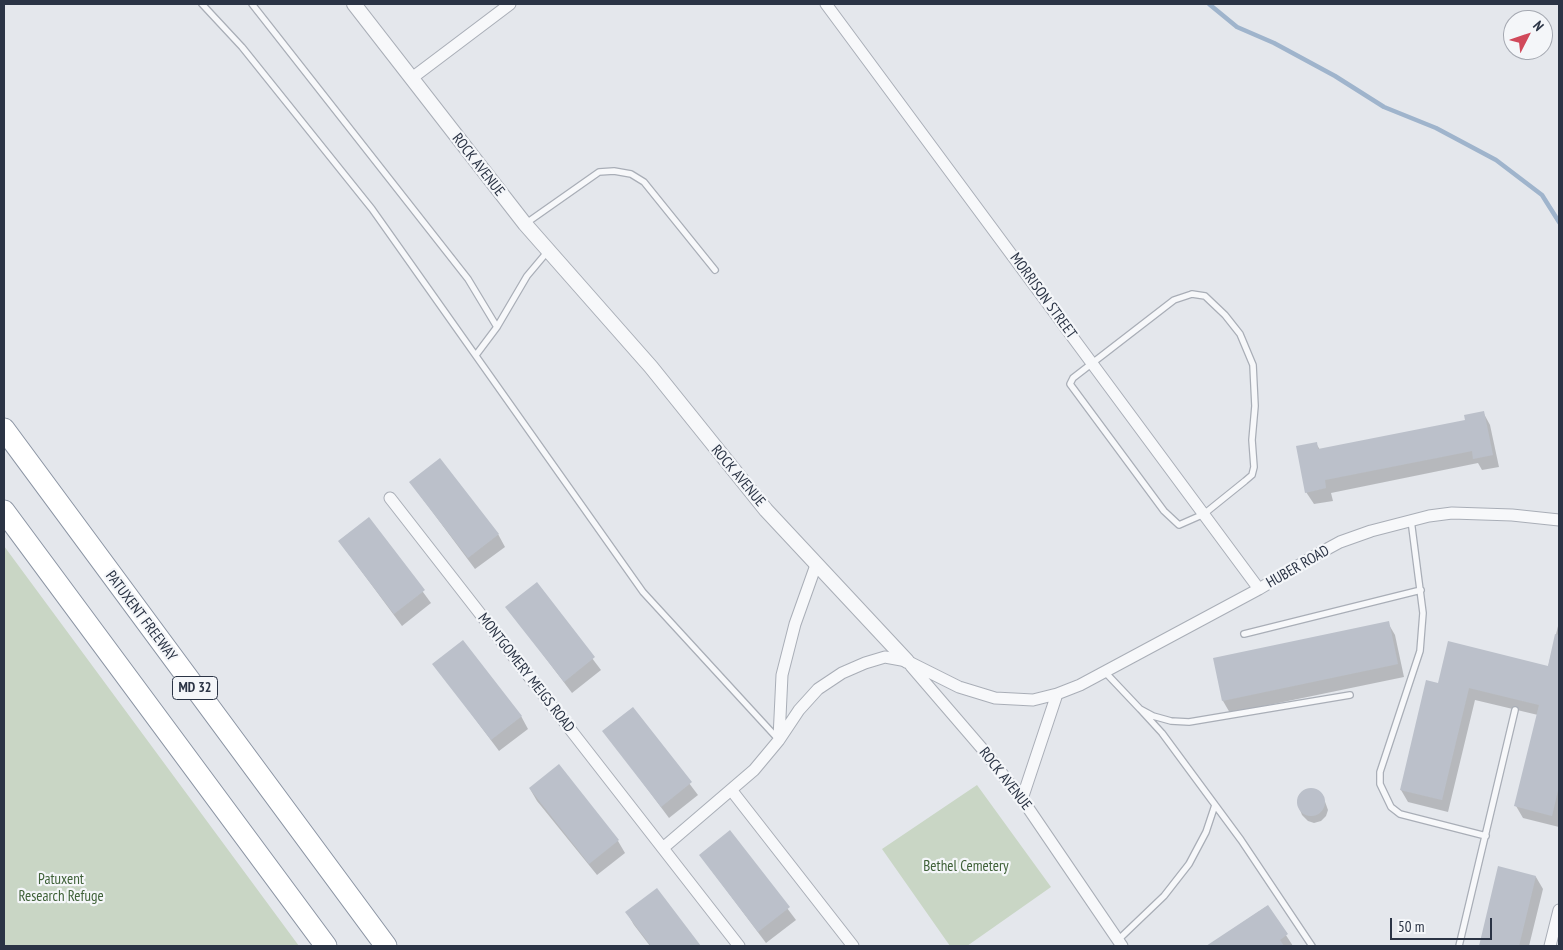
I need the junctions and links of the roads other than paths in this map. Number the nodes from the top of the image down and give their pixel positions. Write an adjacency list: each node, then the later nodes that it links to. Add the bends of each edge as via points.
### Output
1 (202, 4): 11 (lane, via 242,47 372,209)
2 (252, 4): 10 (lane, via 468,279)
3 (354, 4): 6 (street, ROCK AVENUE)
4 (510, 4): 6 (street)
5 (826, 4): 12 (street, MORRISON STREET)
6 (412, 78): 7 (street, ROCK AVENUE)
7 (525, 224): 8 (street, ROCK AVENUE); 9 (lane, via 598,172 631,174 644,182)
8 (548, 251): 10 (lane, via 527,276); 19 (street, ROCK AVENUE, via 652,367 731,468)
9 (715, 270)
10 (497, 327): 11 (lane)
11 (476, 355): 29 (lane, via 644,592)
12 (1092, 363): 16 (street, MORRISON STREET); 16 (lane, via 1070,384 1112,442 1175,524 1185,524); 16 (lane, via 1174,300 1192,294 1205,296 1240,334 1253,365 1254,467 1252,475)
13 (4, 429): 38 (highway, PATUXENT FREEWAY / MD 32)
14 (390, 498): 34 (street, MONTGOMERY MEIGS ROAD)
15 (4, 511): 37 (highway)
16 (1204, 514): 20 (street, MORRISON STREET)
17 (1411, 520): 18 (street, HUBER ROAD, via 1452,513); 20 (street, HUBER ROAD, via 1340,542); 21 (lane)
18 (1559, 520)
19 (816, 565): 23 (street, ROCK AVENUE); 29 (street, via 795,624 782,675)
20 (1259, 589): 24 (street, HUBER ROAD)
21 (1421, 590): 22 (lane); 33 (lane, via 1420,651 1380,772 1380,784 1391,807 1400,814)
22 (1244, 634)
23 (907, 660): 25 (street, HUBER ROAD, via 959,687 995,698 1033,700); 29 (street, via 885,657 842,673 818,689); 31 (street, ROCK AVENUE)
24 (1105, 672): 25 (street, HUBER ROAD); 27 (lane)
25 (1057, 694): 31 (street)
26 (1350, 695): 27 (lane, via 1189,722 1171,722)
27 (1140, 709): 32 (lane, via 1162,733)
28 (1515, 710): 33 (lane)
29 (779, 740): 30 (street)
30 (732, 791): 34 (street); 40 (street)
31 (1022, 799): 36 (street, ROCK AVENUE)
32 (1215, 805): 36 (lane, via 1190,864); 41 (lane)
33 (1486, 836): 42 (lane)
34 (663, 848): 39 (street, MONTGOMERY MEIGS ROAD)
35 (1559, 910): 43 (street)
36 (1120, 943)
37 (326, 946)
38 (386, 946)
39 (739, 946)
40 (853, 946)
41 (1312, 946)
42 (1460, 946)
43 (1550, 946)

